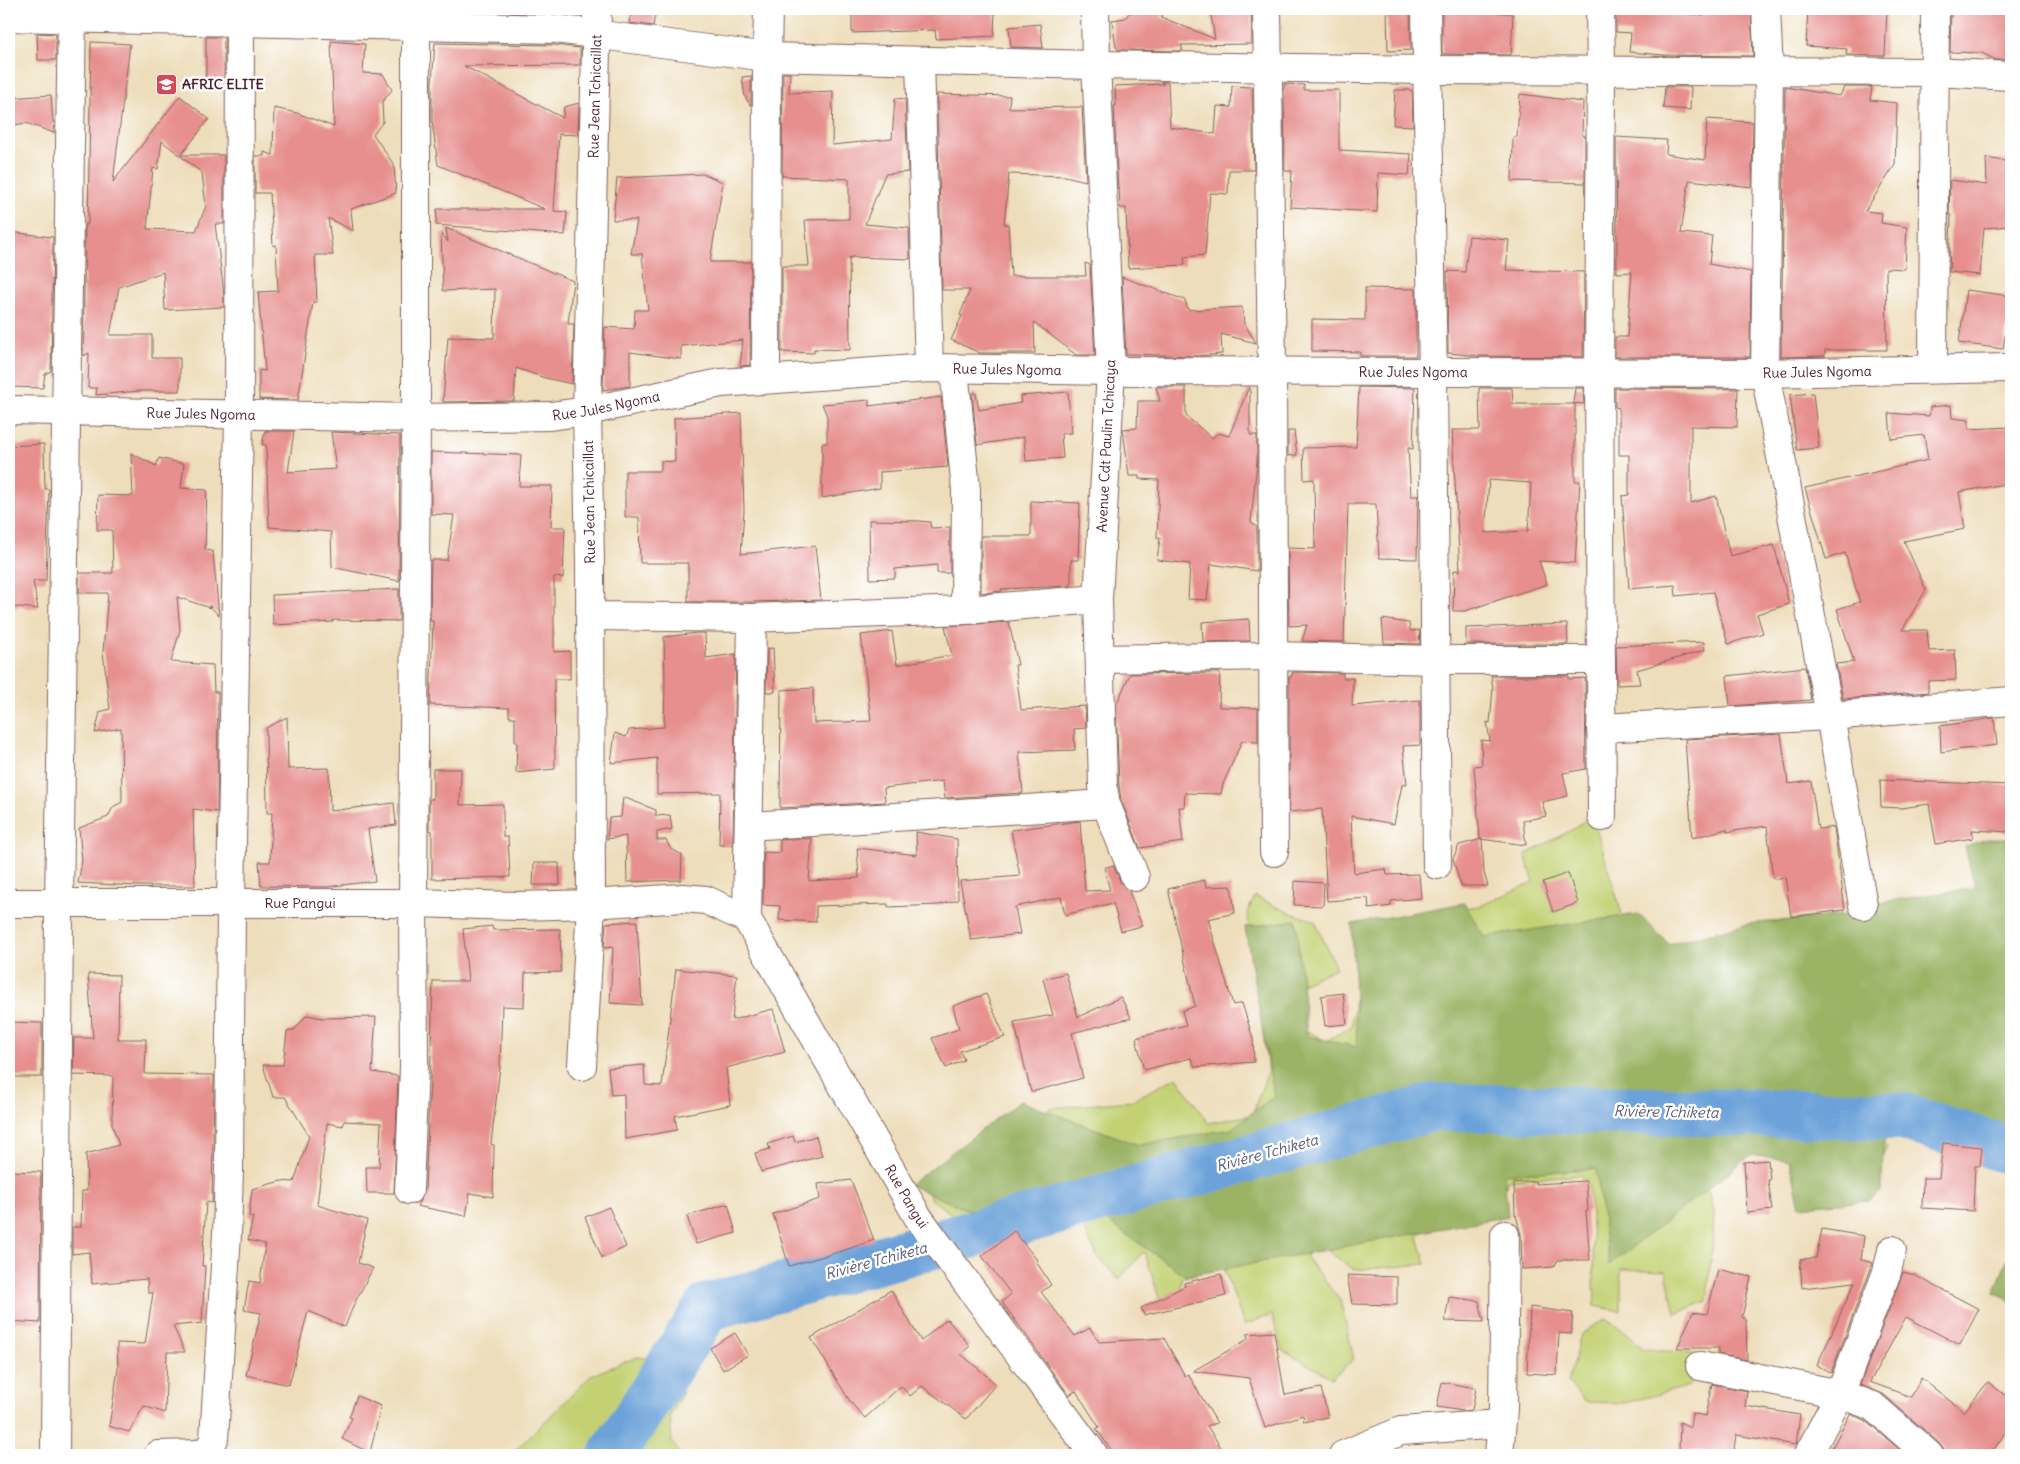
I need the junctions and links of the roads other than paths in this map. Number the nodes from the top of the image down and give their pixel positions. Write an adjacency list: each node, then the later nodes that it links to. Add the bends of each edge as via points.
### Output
1 (768, 9): 13 (street)
2 (1095, 9): 15 (street, Avenue Cdt Paulin Tchicaya)
3 (1267, 9): 16 (street)
4 (1426, 9): 17 (street)
5 (1600, 9): 18 (street)
6 (1766, 9): 19 (street)
7 (1934, 9): 20 (street)
8 (72, 14): 9 (street); 10 (street); 32 (street)
9 (240, 16): 11 (street); 34 (street)
10 (9, 18)
11 (416, 18): 12 (street, via 556,30); 35 (street)
12 (597, 22): 13 (street); 33 (street, Rue Jean Tchicaillat)
13 (767, 57): 14 (street); 30 (street)
14 (920, 61): 15 (street); 23 (street)
15 (1096, 65): 16 (street); 26 (street, Avenue Cdt Paulin Tchicaya)
16 (1266, 67): 17 (street); 25 (street)
17 (1426, 70): 18 (street); 27 (street)
18 (1601, 70): 19 (street); 28 (street)
19 (1769, 72): 20 (street); 29 (street)
20 (1934, 72): 21 (street); 24 (street)
21 (2011, 76)
22 (2011, 368): 24 (street, Rue Jules Ngoma)
23 (941, 369): 26 (street, Rue Jules Ngoma); 30 (street, Rue Jules Ngoma); 37 (street, via 966,490)
24 (1933, 369): 29 (street, Rue Jules Ngoma)
25 (1272, 370): 26 (street, Rue Jules Ngoma); 27 (street, Rue Jules Ngoma); 40 (street)
26 (1111, 371): 36 (street, Avenue Cdt Paulin Tchicaya)
27 (1433, 373): 28 (street, Rue Jules Ngoma); 42 (street)
28 (1599, 373): 29 (street, Rue Jules Ngoma); 43 (street)
29 (1765, 374): 45 (street)
30 (766, 379): 33 (street, Rue Jules Ngoma, via 721,383)
31 (9, 410): 32 (street, Rue Jules Ngoma)
32 (65, 411): 34 (street, Rue Jules Ngoma); 55 (street)
33 (587, 411): 35 (street, Rue Jules Ngoma, via 550,416); 38 (street, Rue Jean Tchicaillat)
34 (239, 413): 35 (street, Rue Jules Ngoma); 56 (street)
35 (416, 418): 53 (street)
36 (1098, 599): 37 (street); 41 (street, Avenue Cdt Paulin Tchicaya)
37 (965, 610): 39 (street)
38 (591, 616): 39 (street); 57 (street, Rue Jean Tchicaillat)
39 (752, 618): 49 (street)
40 (1273, 656): 41 (street); 42 (street); 50 (street)
41 (1100, 659): 47 (street, Avenue Cdt Paulin Tchicaya)
42 (1436, 660): 43 (street); 51 (street)
43 (1601, 660): 46 (street)
44 (2011, 701): 45 (street)
45 (1830, 716): 46 (street); 58 (street)
46 (1601, 728): 48 (street)
47 (1106, 804): 49 (street); 52 (street, Avenue Cdt Paulin Tchicaya)
48 (1602, 818)
49 (749, 826): 59 (street)
50 (1274, 852)
51 (1437, 865)
52 (1135, 877)
53 (413, 902): 56 (street, Rue Pangui); 57 (street, Rue Pangui, via 517,906); 61 (street, via 414,1067)
54 (9, 903): 55 (street, Rue Pangui)
55 (59, 904): 56 (street, Rue Pangui); 67 (street)
56 (231, 904): 68 (street, via 227,1234 214,1439 209,1449 198,1454)
57 (591, 904): 59 (street, Rue Pangui, via 683,898 706,900); 60 (street, Rue Jean Tchicaillat)
58 (1863, 905)
59 (747, 919): 69 (street, Rue Pangui, via 918,1217)
60 (582, 1066)
61 (408, 1190)
62 (1506, 1235): 66 (street)
63 (1892, 1250): 65 (street, via 1887,1272)
64 (1700, 1366): 65 (street)
65 (1840, 1394): 71 (street); 72 (street, via 1873,1406)
66 (1503, 1446): 70 (street, via 1401,1431)
67 (55, 1455)
68 (158, 1455)
69 (1094, 1455)
70 (1344, 1455)
71 (1808, 1455)
72 (1929, 1455)

